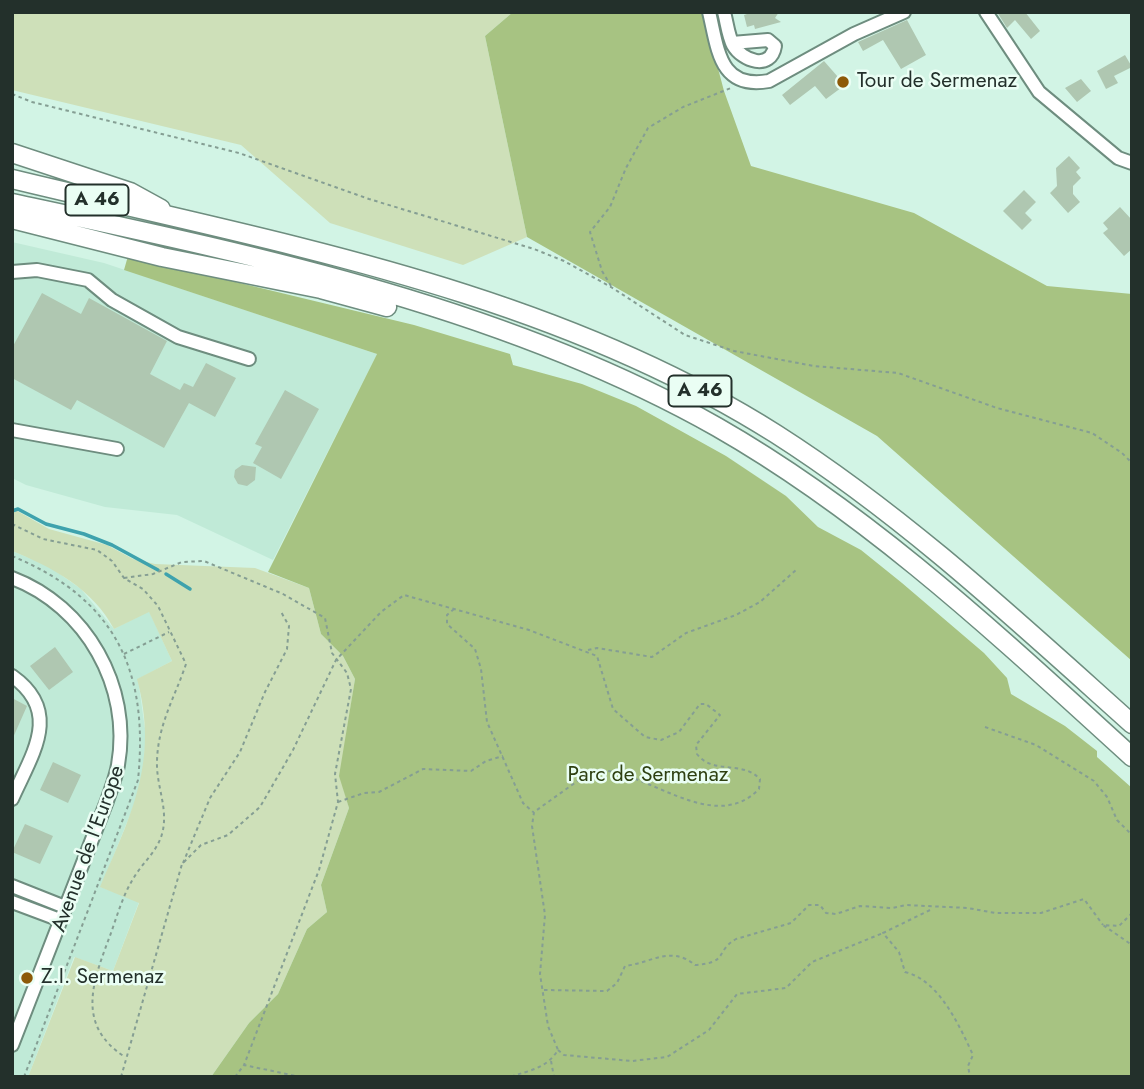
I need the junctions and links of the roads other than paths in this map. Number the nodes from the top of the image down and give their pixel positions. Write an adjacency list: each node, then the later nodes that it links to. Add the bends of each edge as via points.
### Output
1 (709, 12): 3 (street, via 724,66 741,80 769,80)
2 (724, 12): 5 (street)
3 (904, 12)
4 (985, 12): 7 (street, via 1039,92 1118,158)
5 (732, 43)
6 (12, 153): 11 (highway, via 130,192)
7 (1131, 161)
8 (12, 179): 11 (highway, A 46)
9 (12, 203): 13 (highway, A 46, via 263,261 422,304)
10 (12, 219): 13 (highway, via 162,257 321,289)
11 (182, 220): 19 (highway, A 46, via 509,307 689,385 776,434 880,506 1025,626)
12 (12, 272): 14 (street, via 37,270 88,280 112,300 178,337)
13 (565, 356): 20 (highway, A 46, via 717,428 831,501 928,576)
14 (249, 359)
15 (12, 430): 16 (street)
16 (117, 449)
17 (12, 578): 24 (street, Avenue de l'Europe, via 42,593 77,622 104,663 115,691 121,736 118,765)
18 (12, 676): 21 (street, via 32,693 41,721 39,740)
19 (1132, 724)
20 (1132, 757)
21 (12, 799)
22 (12, 886): 24 (street)
23 (12, 902): 25 (street)
24 (65, 907): 25 (street, Avenue de l'Europe)
25 (60, 920): 26 (street, Avenue de l'Europe)
26 (13, 1039)

